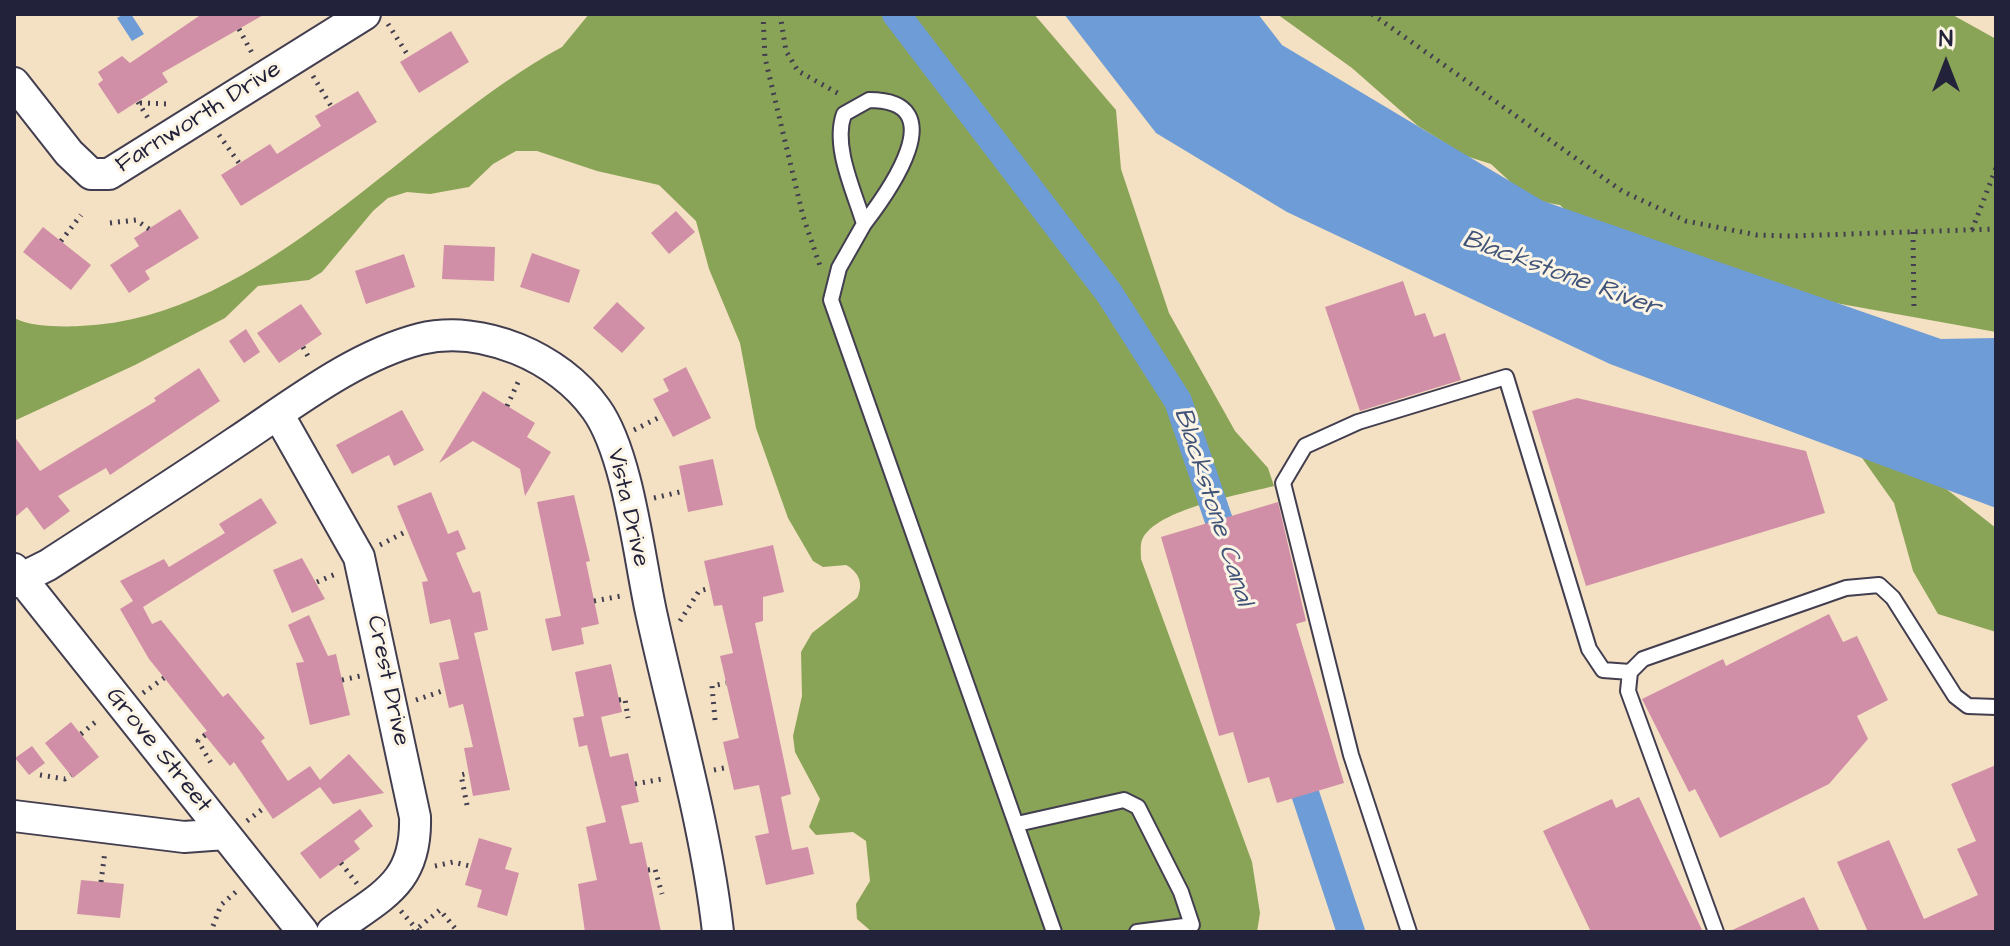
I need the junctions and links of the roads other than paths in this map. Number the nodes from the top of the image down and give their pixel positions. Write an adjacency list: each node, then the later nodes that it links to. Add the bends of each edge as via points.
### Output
1 (365, 14): 2 (street, Farnworth Drive, via 109,174 91,174 69,153)
2 (14, 83)
3 (864, 224): 3 (lane, via 842,142 842,121 848,110 869,100 888,102 904,113 913,135 901,172); 9 (lane, via 839,268 831,300)
4 (278, 414): 5 (street, Vista Drive, via 48,565); 12 (street, Crest Drive, via 359,557 415,817 416,841 404,875); 13 (street, Vista Drive, via 393,347 455,335 509,345 558,373 588,400 618,458)
5 (16, 577): 10 (street, Grove Street)
6 (1630, 672): 7 (lane, via 1643,659 1817,598 1879,585 1893,598 1955,696 1968,706); 16 (lane, via 1603,670 1589,649 1506,377 1358,422 1305,446 1283,483 1351,755); 17 (lane, via 1628,691)
7 (1996, 707)
8 (14, 816): 10 (street, via 184,837)
9 (1017, 824): 14 (lane); 15 (lane, via 1124,800 1138,807 1192,925)
10 (225, 834): 11 (street, Grove Street)
11 (303, 932)
12 (332, 932)
13 (718, 932)
14 (1054, 932)
15 (1137, 932)
16 (1409, 932)
17 (1716, 932)

